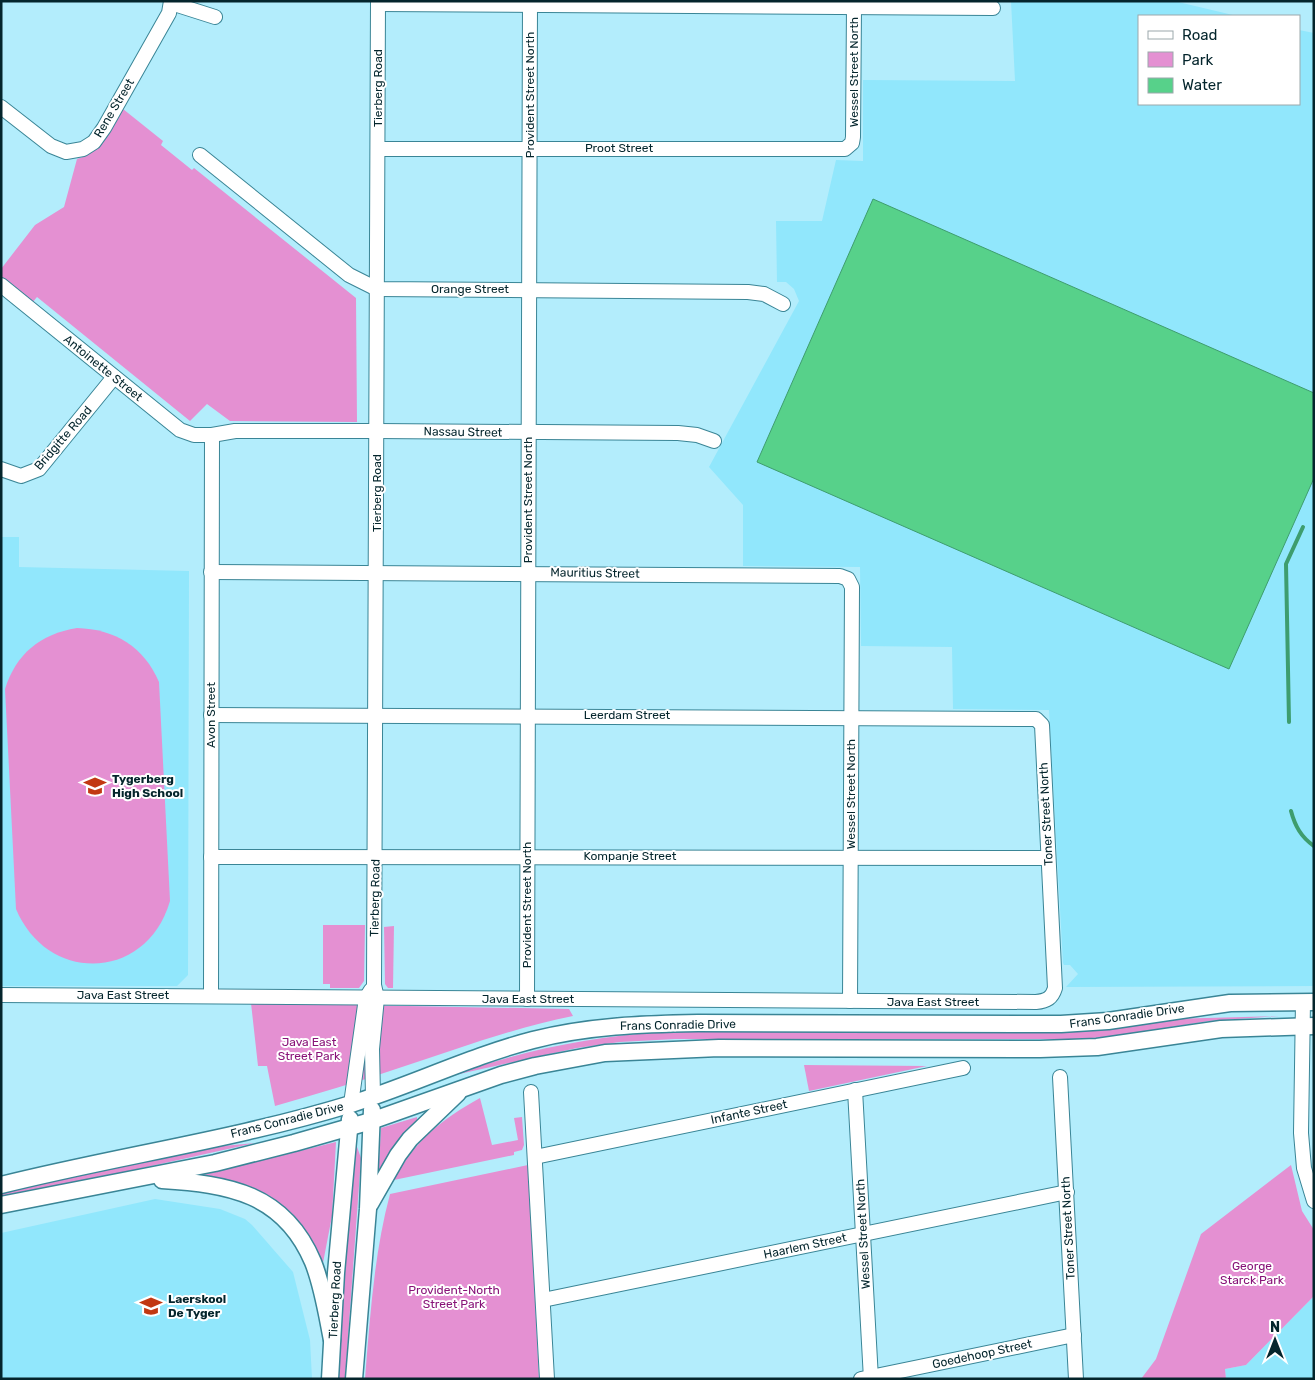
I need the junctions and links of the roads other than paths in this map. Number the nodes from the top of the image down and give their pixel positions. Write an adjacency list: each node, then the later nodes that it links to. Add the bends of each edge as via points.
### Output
1 (171, 2): 7 (street, Rene Street); 8 (street, Rene Street, via 170,12 104,128 88,146 72,151 56,149)
2 (378, 2): 3 (street); 11 (street, Tierberg Road)
3 (530, 3): 4 (street); 10 (street, Provident Street North)
4 (762, 4): 5 (street)
5 (854, 7): 6 (street); 9 (street, Wessel Street North)
6 (993, 8)
7 (215, 18)
8 (1, 107)
9 (853, 138): 10 (street, Proot Street, via 849,147 841,150)
10 (530, 148): 11 (street, Proot Street); 15 (street, Provident Street North)
11 (378, 149): 14 (street, Tierberg Road)
12 (200, 155): 14 (street, Orange Street, via 350,275)
13 (1, 285): 17 (street, Antoinette Street)
14 (377, 289): 15 (street, Orange Street); 18 (street, Tierberg Road)
15 (530, 290): 16 (street, Orange Street, via 756,293); 19 (street, Provident Street North)
16 (783, 304)
17 (114, 377): 20 (street, Antoinette Street, via 180,430 194,435); 22 (street, Bridgitte Road, via 39,469 21,476)
18 (377, 430): 19 (street, Nassau Street); 20 (street, Nassau Street, via 235,431); 24 (street, Tierberg Road)
19 (528, 432): 21 (street, Nassau Street, via 678,433); 25 (street, Provident Street North)
20 (212, 435): 23 (street, Avon Street)
21 (714, 441)
22 (1, 469)
23 (212, 572): 24 (street, Mauritius Street); 28 (street, Avon Street)
24 (376, 572): 25 (street, Mauritius Street); 27 (street, Tierberg Road)
25 (528, 573): 26 (street, Mauritius Street, via 840,576 848,579); 29 (street, Provident Street North)
26 (852, 587): 30 (street, Wessel Street North)
27 (376, 714): 28 (street, Leerdam Street); 29 (street, Leerdam Street); 33 (street, Tierberg Road)
28 (211, 715): 32 (street, Avon Street)
29 (528, 715): 30 (street, Leerdam Street); 34 (street, Provident Street North)
30 (852, 717): 31 (street, Leerdam Street, via 1034,718); 35 (street, Wessel Street North)
31 (1041, 723): 36 (street, Toner Street North)
32 (211, 856): 33 (street, Kompanje Street); 40 (street, Avon Street)
33 (375, 856): 34 (street, Kompanje Street); 37 (street, Tierberg Road)
34 (527, 856): 35 (street, Kompanje Street); 41 (street, Provident Street North)
35 (851, 858): 36 (street, Kompanje Street); 42 (street, Wessel Street North)
36 (1048, 858): 38 (street, Toner Street North)
37 (372, 993): 40 (street, Java East Street); 41 (street, Java East Street); 50 (street, Tierberg Road); 51 (street, Tierberg Road)
38 (1053, 994): 42 (street, Java East Street, via 1036,1002)
39 (1, 995): 40 (street, Java East Street)
40 (211, 995)
41 (527, 999): 42 (street, Java East Street)
42 (850, 1001)
43 (1308, 1002): 44 (street); 50 (main road, Frans Conradie Drive, via 1230,1003 1108,1021 1061,1024 698,1023 620,1026 534,1039)
44 (1308, 1026): 47 (main road, Frans Conradie Drive, via 1221,1028 1079,1048 630,1051 535,1066); 58 (street, via 1301,1133 1304,1168)
45 (963, 1068): 48 (street, Infante Street)
46 (1060, 1077): 57 (street, Toner Street North)
47 (463, 1088): 52 (main road, Frans Conradie Drive); 60 (main road, via 410,1139)
48 (855, 1090): 54 (street, Infante Street); 61 (street, Wessel Street North)
49 (531, 1092): 54 (street)
50 (373, 1096): 51 (main road, Frans Conradie Drive); 52 (main road, Tierberg Road)
51 (351, 1104): 53 (main road, Tierberg Road); 56 (main road, Frans Conradie Drive)
52 (371, 1121): 53 (main road, Frans Conradie Drive); 60 (main road, Tierberg Road)
53 (349, 1127): 55 (main road, Frans Conradie Drive, via 224,1161); 64 (main road, Tierberg Road)
54 (535, 1157): 62 (street)
55 (142, 1178): 59 (main road, Frans Conradie Drive); 64 (main road, via 228,1187 252,1196 278,1212 304,1242 313,1262)
56 (1, 1185)
57 (1066, 1192): 61 (street, Haarlem Street); 63 (street, Toner Street North)
58 (1314, 1201)
59 (1, 1205)
60 (368, 1209): 67 (main road, Tierberg Road)
61 (863, 1233): 62 (street, Haarlem Street); 65 (street, Wessel Street North)
62 (543, 1300): 68 (street)
63 (1074, 1335): 65 (street, Goedehoop Street); 69 (street, Toner Street North)
64 (332, 1340): 66 (main road, Tierberg Road)
65 (868, 1378)
66 (330, 1379)
67 (354, 1379)
68 (547, 1379)
69 (1076, 1379)

